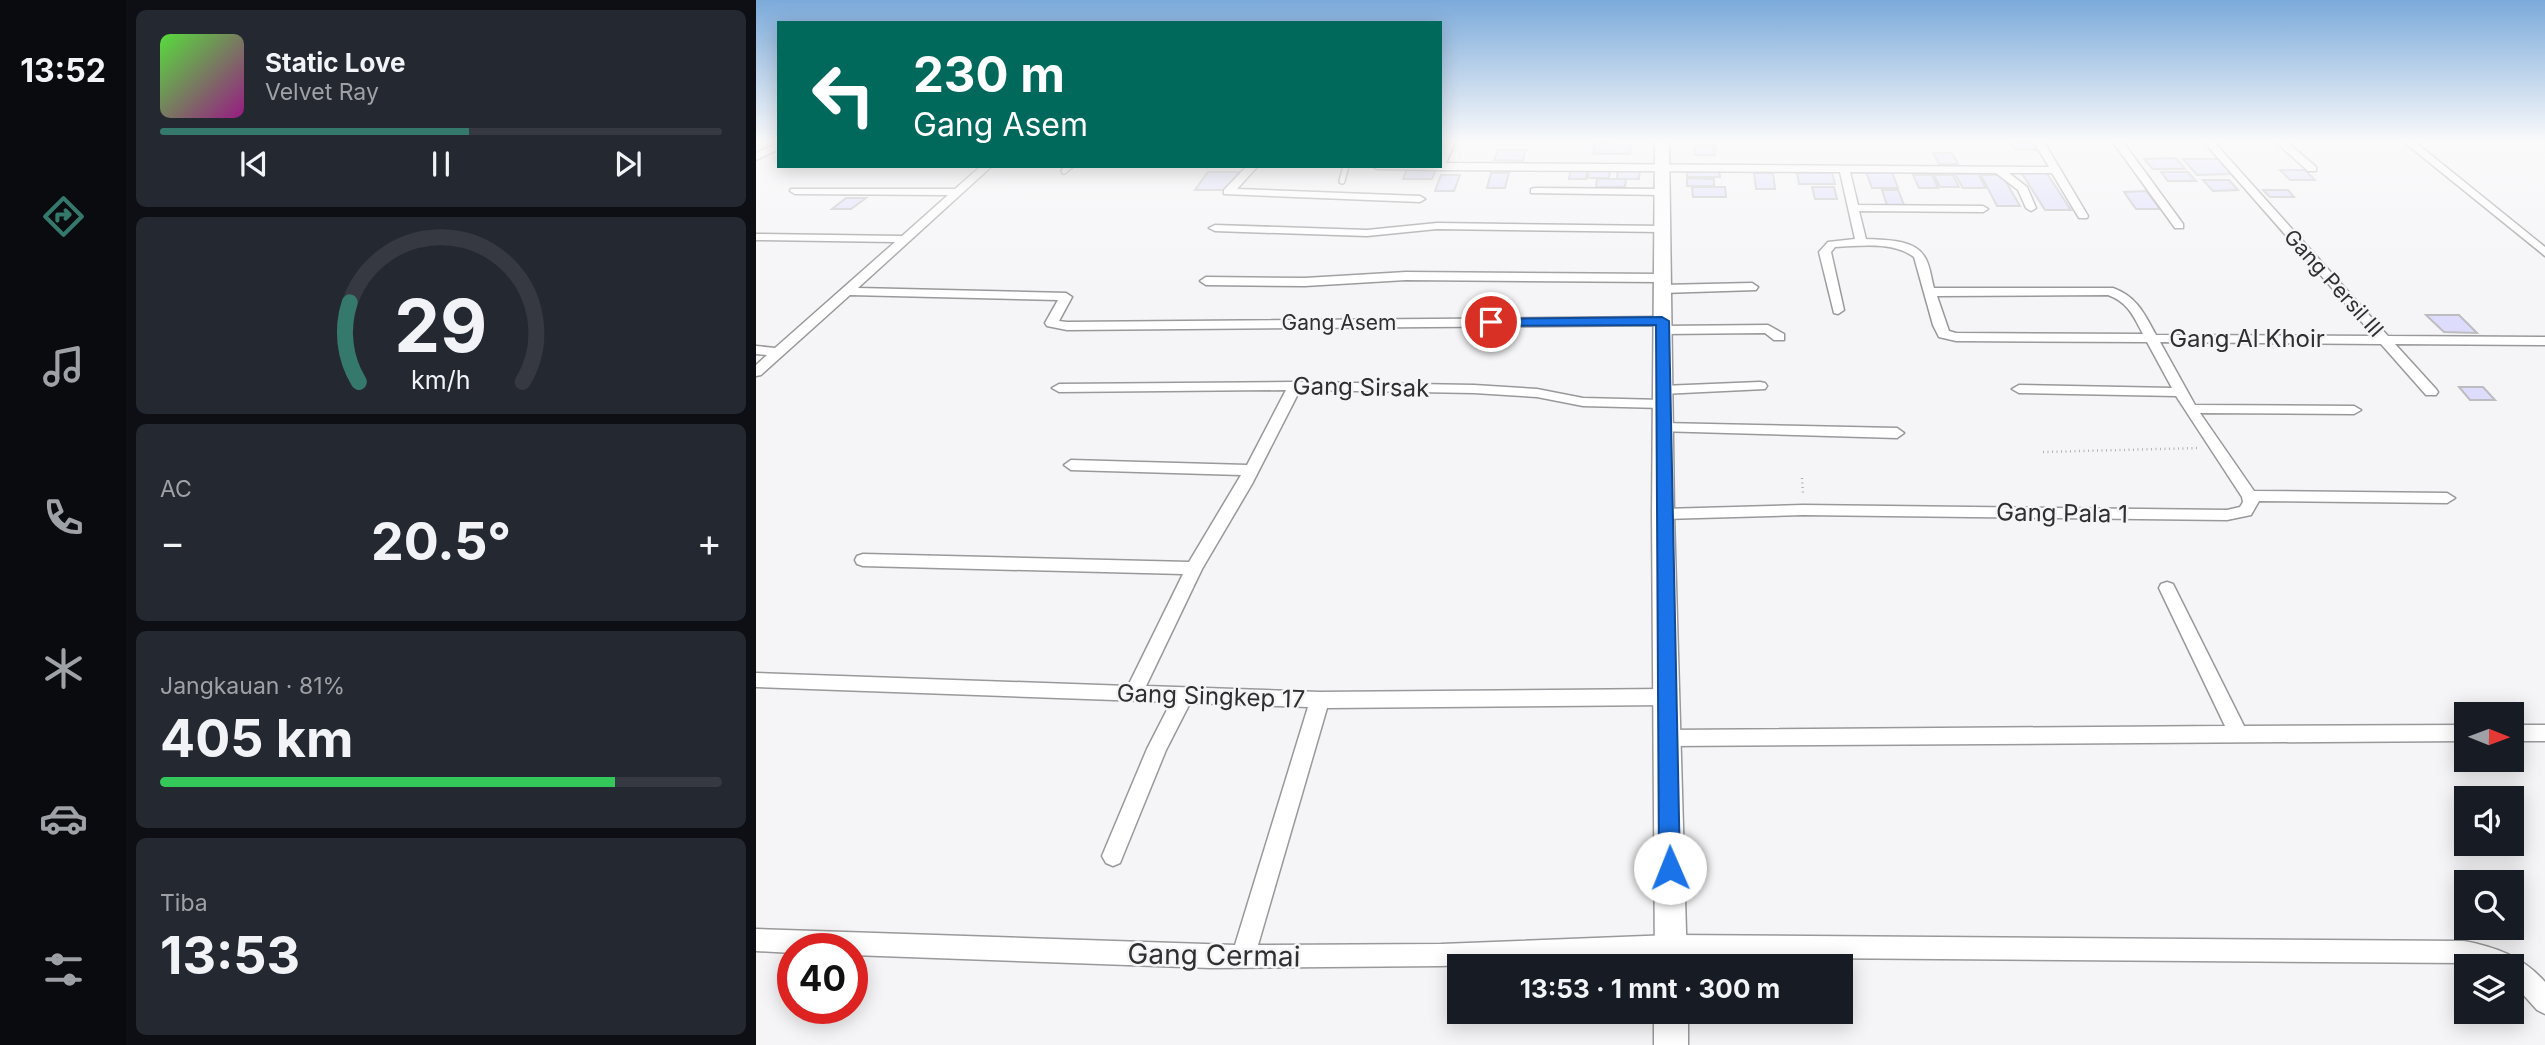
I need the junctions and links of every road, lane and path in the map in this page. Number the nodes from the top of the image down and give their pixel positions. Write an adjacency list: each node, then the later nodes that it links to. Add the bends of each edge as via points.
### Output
1 (795, 191): 10 (street)
2 (1229, 191): 12 (street)
3 (1535, 191): 11 (street)
4 (1848, 191): 13 (street)
5 (2024, 191): 14 (street)
6 (2068, 191): 16 (street)
7 (2153, 191): 17 (street)
8 (2252, 191): 33 (street, Gang Persil III)
9 (2469, 191): 23 (street)
10 (956, 192): 21 (street)
11 (1662, 192): 19 (street)
12 (1420, 199)
13 (1851, 208): 15 (street); 22 (street)
14 (2031, 208)
15 (1983, 209)
16 (2083, 216)
17 (2179, 226)
18 (1215, 228): 19 (street, via 1367,233 1437,226)
19 (1662, 229): 25 (street)
20 (756, 237): 21 (street)
21 (905, 239): 27 (street)
22 (1861, 243): 28 (street, via 1912,248); 29 (street, via 1832,244 1825,252)
23 (2545, 253)
24 (1206, 281): 25 (street, Gang Asem, via 1406,276)
25 (1662, 284): 26 (street, Gang Asem); 30 (street)
26 (1752, 287)
27 (849, 291): 30 (street, Gang Asem, via 1066,297 1051,320 1053,324); 36 (street)
28 (1930, 292): 32 (street, via 2109,291 2134,306); 32 (street, Gang Al Khoir, via 1939,325 1950,336)
29 (1838, 310)
30 (1662, 326): 31 (street, via 1768,329); 44 (street)
31 (1779, 337)
32 (2152, 337): 33 (street, Gang Al Khoir); 42 (street)
33 (2384, 339): 34 (street, Gang Al Khoir); 43 (street, Gang Persil III)
34 (2545, 341)
35 (756, 350): 36 (street)
36 (779, 352): 37 (street)
37 (756, 372)
38 (1295, 386): 40 (street, Gang Sirsak); 44 (street, Gang Sirsak, via 1474,389 1583,402); 52 (street)
39 (1760, 386): 44 (street, Gang Sirsak)
40 (1059, 388)
41 (2020, 389): 42 (street)
42 (2180, 391): 45 (street)
43 (2431, 392)
44 (1662, 397): 47 (street)
45 (2190, 409): 46 (street); 49 (street)
46 (2354, 410)
47 (1662, 428): 48 (street); 55 (street)
48 (1897, 433)
49 (2216, 448): 50 (path); 53 (street)
50 (2043, 452)
51 (1071, 465): 52 (street)
52 (1251, 470): 57 (street)
53 (2250, 496): 54 (street); 55 (street, Gang Pala 1, via 2245,511 2227,515 1803,510)
54 (2447, 498)
55 (1663, 514): 62 (street)
56 (863, 560): 57 (street)
57 (1194, 568): 60 (street)
58 (2167, 588): 64 (street)
59 (756, 680): 60 (street, Gang Singkep 17)
60 (1134, 693): 61 (street, Gang Singkep 17)
61 (1184, 696): 63 (street, Gang Singkep 17); 69 (street)
62 (1666, 697): 63 (street, Gang Singkep 17); 68 (street)
63 (1321, 700): 74 (street)
64 (2238, 733): 65 (street); 68 (street)
65 (2454, 733)
66 (2524, 733): 67 (street)
67 (2545, 733)
68 (1667, 738): 71 (street)
69 (1113, 856)
70 (756, 940): 74 (street, Gang Cermai)
71 (1671, 954)
72 (1447, 955): 74 (street, Gang Cermai)
73 (1853, 955): 75 (street, Gang Cermai, via 2464,952 2513,967 2526,976)
74 (1243, 957)
75 (2545, 1002)
76 (1671, 1024): 77 (street)
77 (1671, 1045)

